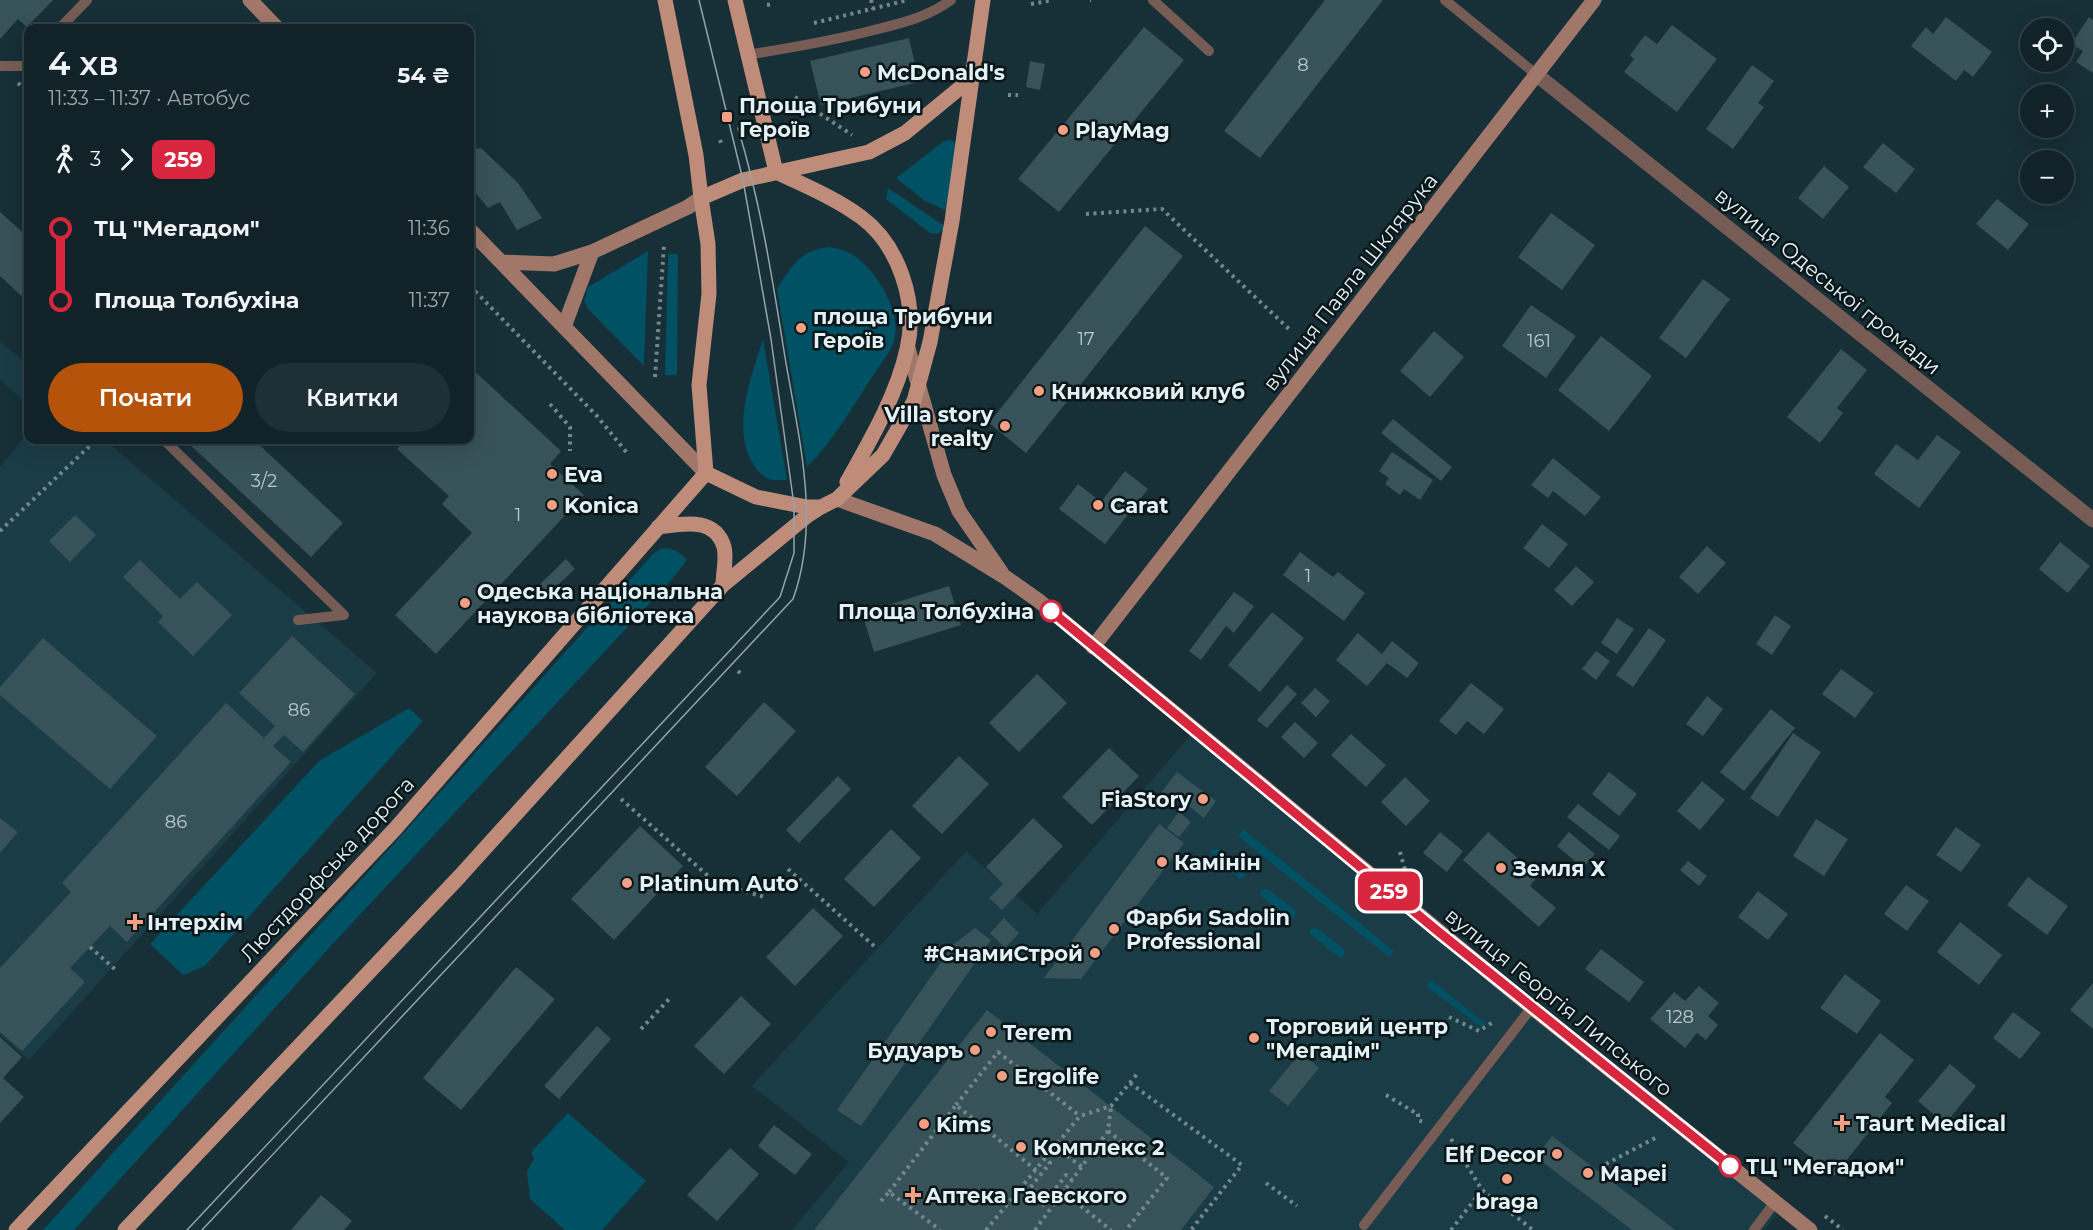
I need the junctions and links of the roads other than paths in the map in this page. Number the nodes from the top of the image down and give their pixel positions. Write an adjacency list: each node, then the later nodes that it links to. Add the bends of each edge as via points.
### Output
1 (87, 0): 10 (lane)
2 (250, 0): 11 (street)
3 (665, 0): 19 (main road)
4 (735, 0): 13 (main road)
5 (951, 0): 13 (lane, via 908,22)
6 (983, 0): 17 (main road)
7 (1153, 0): 12 (lane)
8 (1445, 0): 16 (lane)
9 (1594, 0): 16 (street, вулиця Павла Шклярука)
10 (64, 24)
11 (273, 24)
12 (1209, 51)
13 (747, 55): 18 (main road)
14 (0, 66): 15 (lane)
15 (24, 66)
16 (1537, 75): 30 (street, вулиця Одеської громади); 35 (street, вулиця Павла Шклярука)
17 (972, 78): 18 (main road, via 905,133 869,152); 25 (main road, via 952,221)
18 (776, 172): 19 (main road); 24 (main road, via 836,201 863,219 890,247 903,277 910,314)
19 (701, 198): 21 (street); 27 (main road, via 710,294 699,385)
20 (474, 234): 22 (street)
21 (592, 252): 22 (street, via 554,264); 23 (street)
22 (501, 262): 23 (street)
23 (564, 327): 27 (street)
24 (908, 348): 25 (street, вулиця Георгія Липського); 28 (main road, via 869,443)
25 (918, 386): 28 (main road, via 914,401 883,455); 32 (street, вулиця Георгія Липського, via 944,475 959,511)
26 (168, 444): 34 (lane, via 344,615)
27 (706, 473): 29 (main road, via 756,497); 31 (main road, Люстдорфська дорога)
28 (837, 499): 29 (main road); 32 (street, вулиця Георгія Липського, via 935,534)
29 (821, 507): 33 (main road)
30 (2093, 520)
31 (658, 527): 33 (main road, via 691,523 705,525 717,533 724,548); 39 (main road, Люстдорфська дорога, via 395,830)
32 (1005, 577): 35 (street, вулиця Георгія Липського)
33 (723, 585): 40 (main road, via 460,876)
34 (298, 620)
35 (1093, 647): 36 (street, вулиця Георгія Липського)
36 (1532, 1007): 37 (street, вулиця Георгія Липського); 38 (lane)
37 (1775, 1202): 41 (lane); 42 (street, вулиця Георгія Липського)
38 (1364, 1225)
39 (16, 1230)
40 (125, 1230)
41 (1754, 1230)
42 (1810, 1230)

